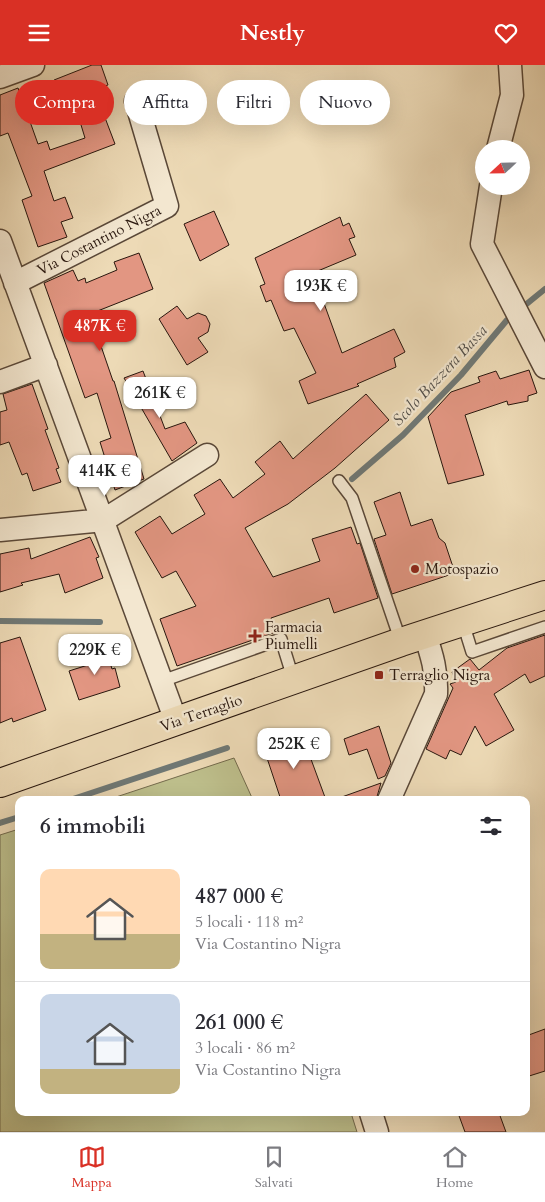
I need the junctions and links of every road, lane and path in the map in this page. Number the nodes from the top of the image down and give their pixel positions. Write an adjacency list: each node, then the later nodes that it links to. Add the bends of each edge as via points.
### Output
1 (33, 65): 3 (street)
2 (510, 65): 5 (street, via 512,95)
3 (0, 77)
4 (143, 125): 8 (street, Via Costantino Nigra, via 167,206)
5 (500, 140)
6 (490, 195): 10 (street, via 482,244)
7 (0, 241): 8 (street)
8 (16, 283): 9 (street)
9 (46, 365): 11 (street); 14 (street)
10 (545, 367)
11 (0, 382)
12 (207, 455): 14 (street)
13 (339, 481): 19 (lane, via 352,498)
14 (104, 520): 15 (street); 20 (street)
15 (0, 530)
16 (545, 595): 17 (main road, Via Terraglio)
17 (463, 623): 18 (lane, via 472,651); 19 (main road, Via Terraglio)
18 (545, 627)
19 (413, 639): 21 (main road, Via Terraglio); 24 (street, via 434,660 436,695)
20 (162, 681): 21 (lane, via 280,639); 22 (street)
21 (294, 681): 22 (main road, Via Terraglio)
22 (176, 721): 23 (main road, Via Terraglio)
23 (0, 783)
24 (391, 796)
25 (372, 1116): 26 (street)
26 (378, 1132)

